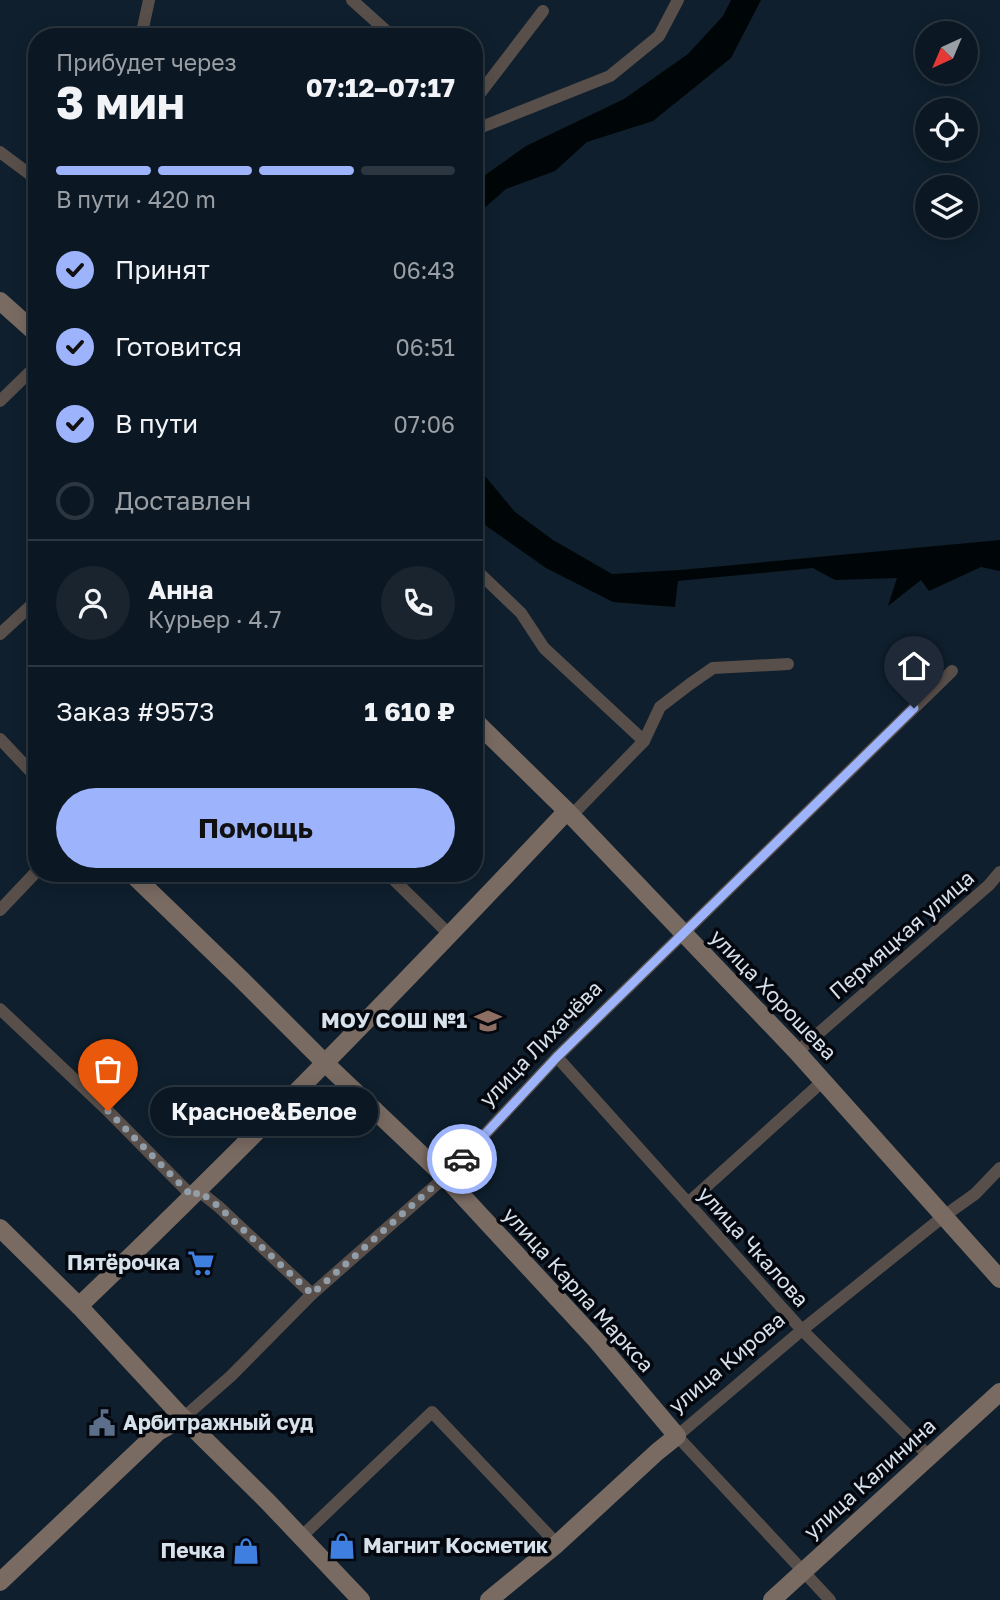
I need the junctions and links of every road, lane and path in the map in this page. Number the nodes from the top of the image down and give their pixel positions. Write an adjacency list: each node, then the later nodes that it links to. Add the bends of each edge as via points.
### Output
1 (149, 0): 5 (street)
2 (352, 0): 6 (street)
3 (678, 0): 8 (street, via 659,36 610,76)
4 (543, 11): 7 (street)
5 (143, 28)
6 (383, 28)
7 (483, 89)
8 (483, 126)
9 (0, 152): 10 (street)
10 (28, 172)
11 (0, 301): 12 (street)
12 (28, 326)
13 (28, 374): 14 (street)
14 (0, 401)
15 (483, 577): 22 (street, via 521,613 544,648)
16 (28, 608): 17 (street)
17 (0, 634)
18 (788, 664): 22 (street, via 713,668 660,707)
19 (952, 671): 30 (street, улица Лихачёва)
20 (483, 729): 24 (street, улица Хорошева)
21 (0, 740): 23 (street)
22 (644, 741): 24 (street)
23 (28, 769)
24 (569, 813): 30 (street, улица Хорошева); 31 (street)
25 (1000, 872): 33 (street, Пермяцкая улица)
26 (28, 880): 29 (street)
27 (140, 882): 35 (street, улица Карла Маркса)
28 (396, 882): 31 (street)
29 (0, 910)
30 (683, 934): 33 (street, улица Хорошева); 34 (street, улица Лихачёва)
31 (450, 935): 35 (street)
32 (0, 1009): 39 (street)
33 (797, 1052): 36 (street, улица Хорошева)
34 (557, 1057): 38 (street, улица Лихачёва); 40 (street, улица Чкалова)
35 (325, 1063): 38 (street, улица Карла Маркса); 39 (street)
36 (823, 1081): 40 (street); 41 (street, улица Хорошева)
37 (1000, 1168): 41 (street, улица Кирова)
38 (444, 1177): 44 (street, улица Лихачёва); 49 (street, улица Карла Маркса, via 596,1340)
39 (196, 1194): 44 (street, via 219,1207); 45 (street)
40 (688, 1203): 46 (street, улица Чкалова)
41 (944, 1216): 43 (street, улица Хорошева); 46 (street, улица Кирова)
42 (0, 1228): 45 (street)
43 (1000, 1279)
44 (312, 1294): 48 (street, улица Лихачёва)
45 (79, 1306): 48 (street)
46 (802, 1330): 49 (street, улица Кирова); 50 (street, улица Чкалова)
47 (1000, 1392): 50 (street, улица Калинина)
48 (183, 1418): 51 (street); 54 (street, улица Лихачёва, via 158,1432)
49 (677, 1436): 52 (street, улица Кирова); 53 (street, улица Карла Маркса)
50 (929, 1456): 53 (street, улица Калинина)
51 (301, 1537): 52 (street, via 432,1412); 55 (street)
52 (558, 1544): 56 (street, улица Кирова)
53 (802, 1572): 57 (street, улица Калинина); 58 (street, улица Карла Маркса)
54 (0, 1582)
55 (361, 1600)
56 (489, 1600)
57 (772, 1600)
58 (830, 1600)

